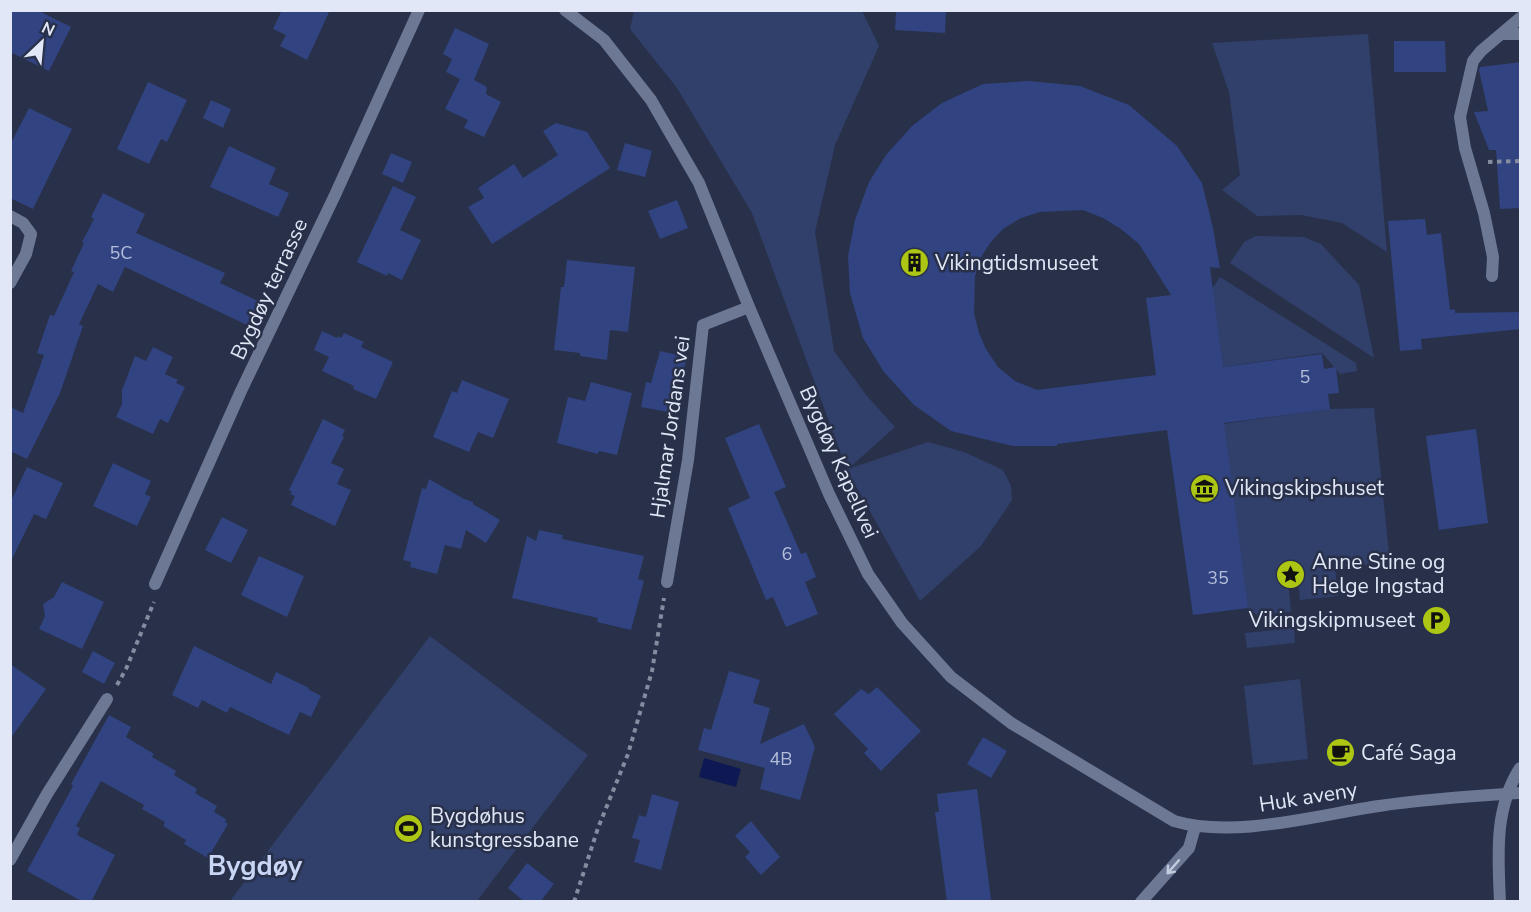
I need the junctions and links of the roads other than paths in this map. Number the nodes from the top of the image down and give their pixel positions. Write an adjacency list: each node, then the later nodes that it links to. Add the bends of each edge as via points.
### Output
1 (419, 10): 11 (street, Bygdøy terrasse)
2 (565, 10): 9 (street, Bygdøy Kapellvei, via 604,40 651,100 699,183)
3 (1521, 18): 4 (street)
4 (1502, 34): 5 (street); 7 (street, via 1473,61 1460,117 1493,257)
5 (1521, 34)
6 (10, 216): 8 (street, via 23,223 31,234 26,254)
7 (1492, 276)
8 (10, 283)
9 (749, 307): 10 (street, Hjalmar Jordans vei, via 703,325 688,460); 16 (street, Bygdøy Kapellvei, via 853,544 868,574 902,623 951,677 1011,723 1174,821)
10 (667, 582)
11 (155, 584)
12 (107, 699): 17 (street)
13 (1520, 770): 14 (street)
14 (1507, 794): 15 (street, Huk aveny); 16 (street, Huk aveny, via 1382,805 1248,827); 19 (street, via 1499,822)
15 (1521, 794)
16 (1195, 827): 18 (street, one-way to 18, via 1189,849)
17 (10, 860)
18 (1141, 902)
19 (1500, 902)

